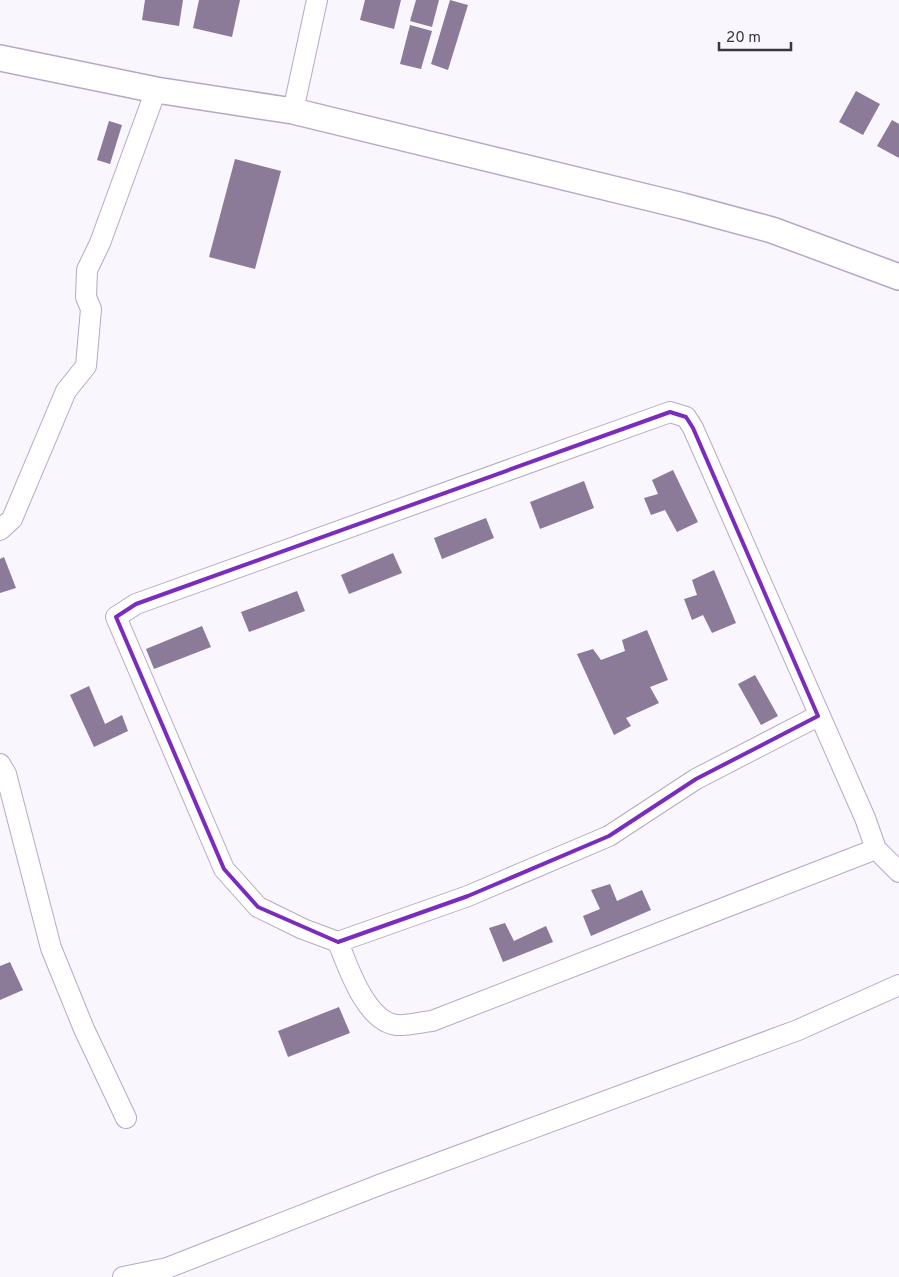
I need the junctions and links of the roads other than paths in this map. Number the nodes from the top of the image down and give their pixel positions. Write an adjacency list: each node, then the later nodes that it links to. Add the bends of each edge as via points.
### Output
1 (317, 0): 4 (street)
2 (0, 58): 3 (street)
3 (156, 90): 4 (street); 6 (street, via 87,270 86,296 91,309 86,366 66,390 12,519)
4 (293, 111): 5 (street, via 682,206 763,228)
5 (898, 275)
6 (0, 530)
7 (818, 716): 9 (street); 11 (street, via 696,779 609,836 468,896); 11 (street, via 693,428 686,417 670,412 136,604 116,617 224,869 258,907)
8 (0, 764): 13 (street, via 6,774 51,948)
9 (876, 848): 10 (street); 11 (street, via 432,1021 396,1025 371,1012)
10 (899, 872)
11 (338, 942)
12 (899, 985): 14 (street, via 798,1030 379,1185)
13 (126, 1118)
14 (169, 1272): 15 (street)
15 (123, 1277)

